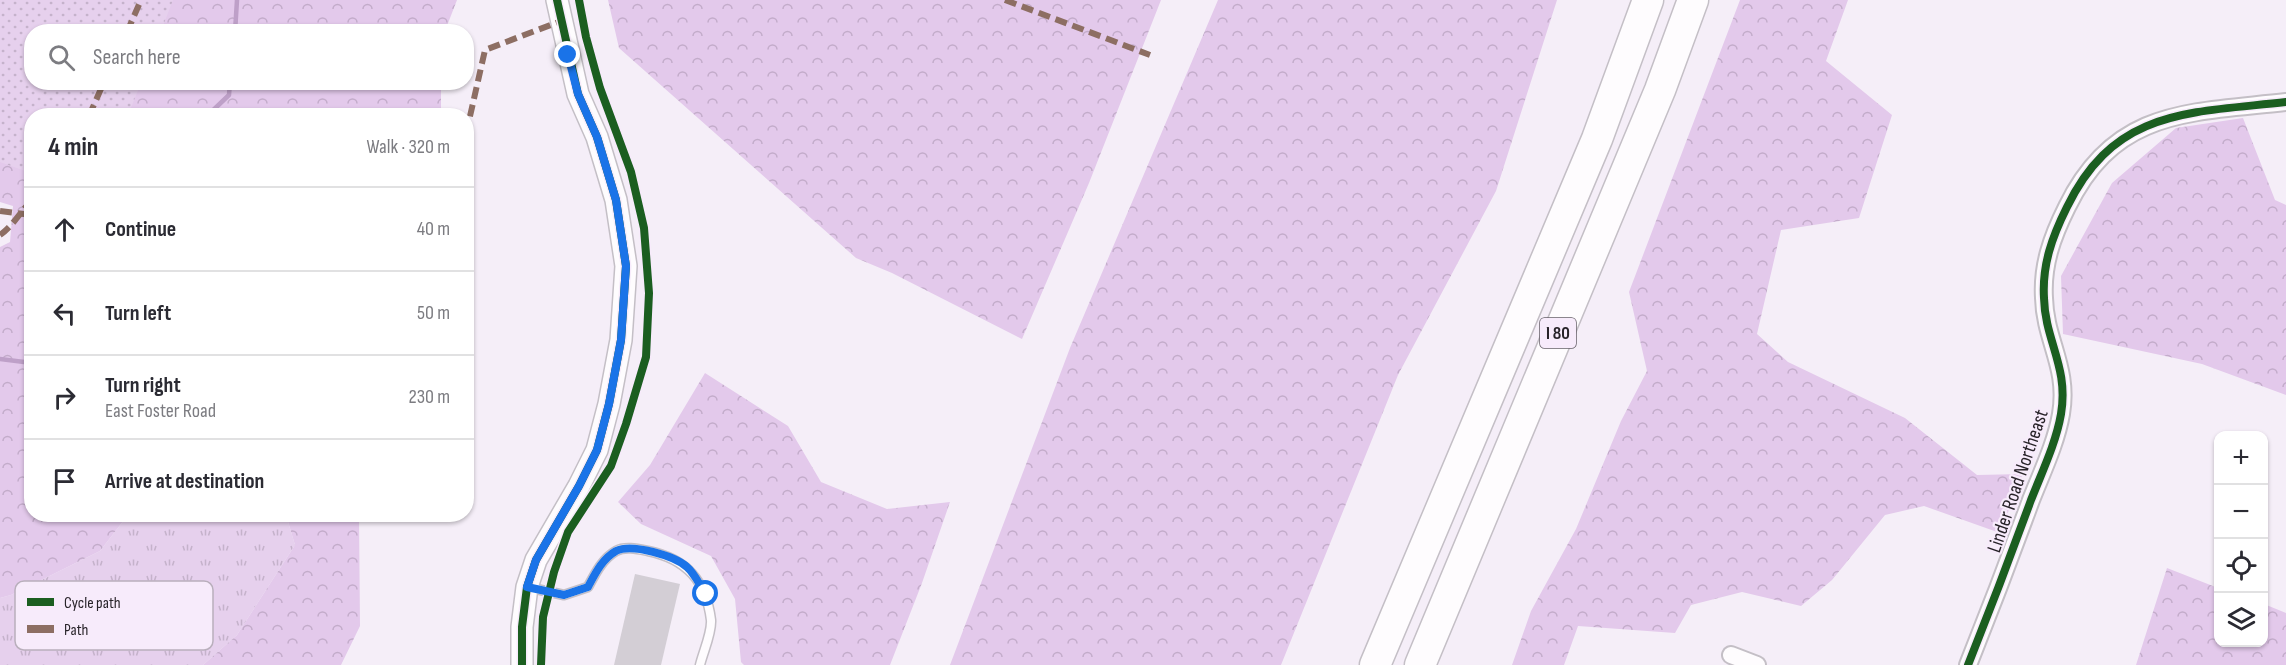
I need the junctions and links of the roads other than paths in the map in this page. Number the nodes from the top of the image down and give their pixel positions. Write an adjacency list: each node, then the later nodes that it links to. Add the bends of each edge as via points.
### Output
1 (557, 0): 7 (street, via 578,94 597,137 616,200 626,266 621,340 597,450 536,560)
2 (1636, 0): 6 (highway)
3 (1648, 0): 6 (highway, I 80)
4 (1694, 0): 12 (highway, I 80)
5 (2286, 102): 14 (street, Linder Road Northeast, via 2178,114 2155,121 2121,140 2098,160 2069,202 2046,261 2043,287 2048,326 2063,380 2061,416)
6 (1597, 139): 11 (highway, I 80)
7 (527, 587): 9 (street); 10 (lane, via 564,595 588,587 600,566 617,550 634,548 660,554 687,567 706,594 711,623)
8 (1731, 655): 13 (street)
9 (522, 665)
10 (700, 665)
11 (1375, 665)
12 (1419, 665)
13 (1757, 665)
14 (1968, 665)

